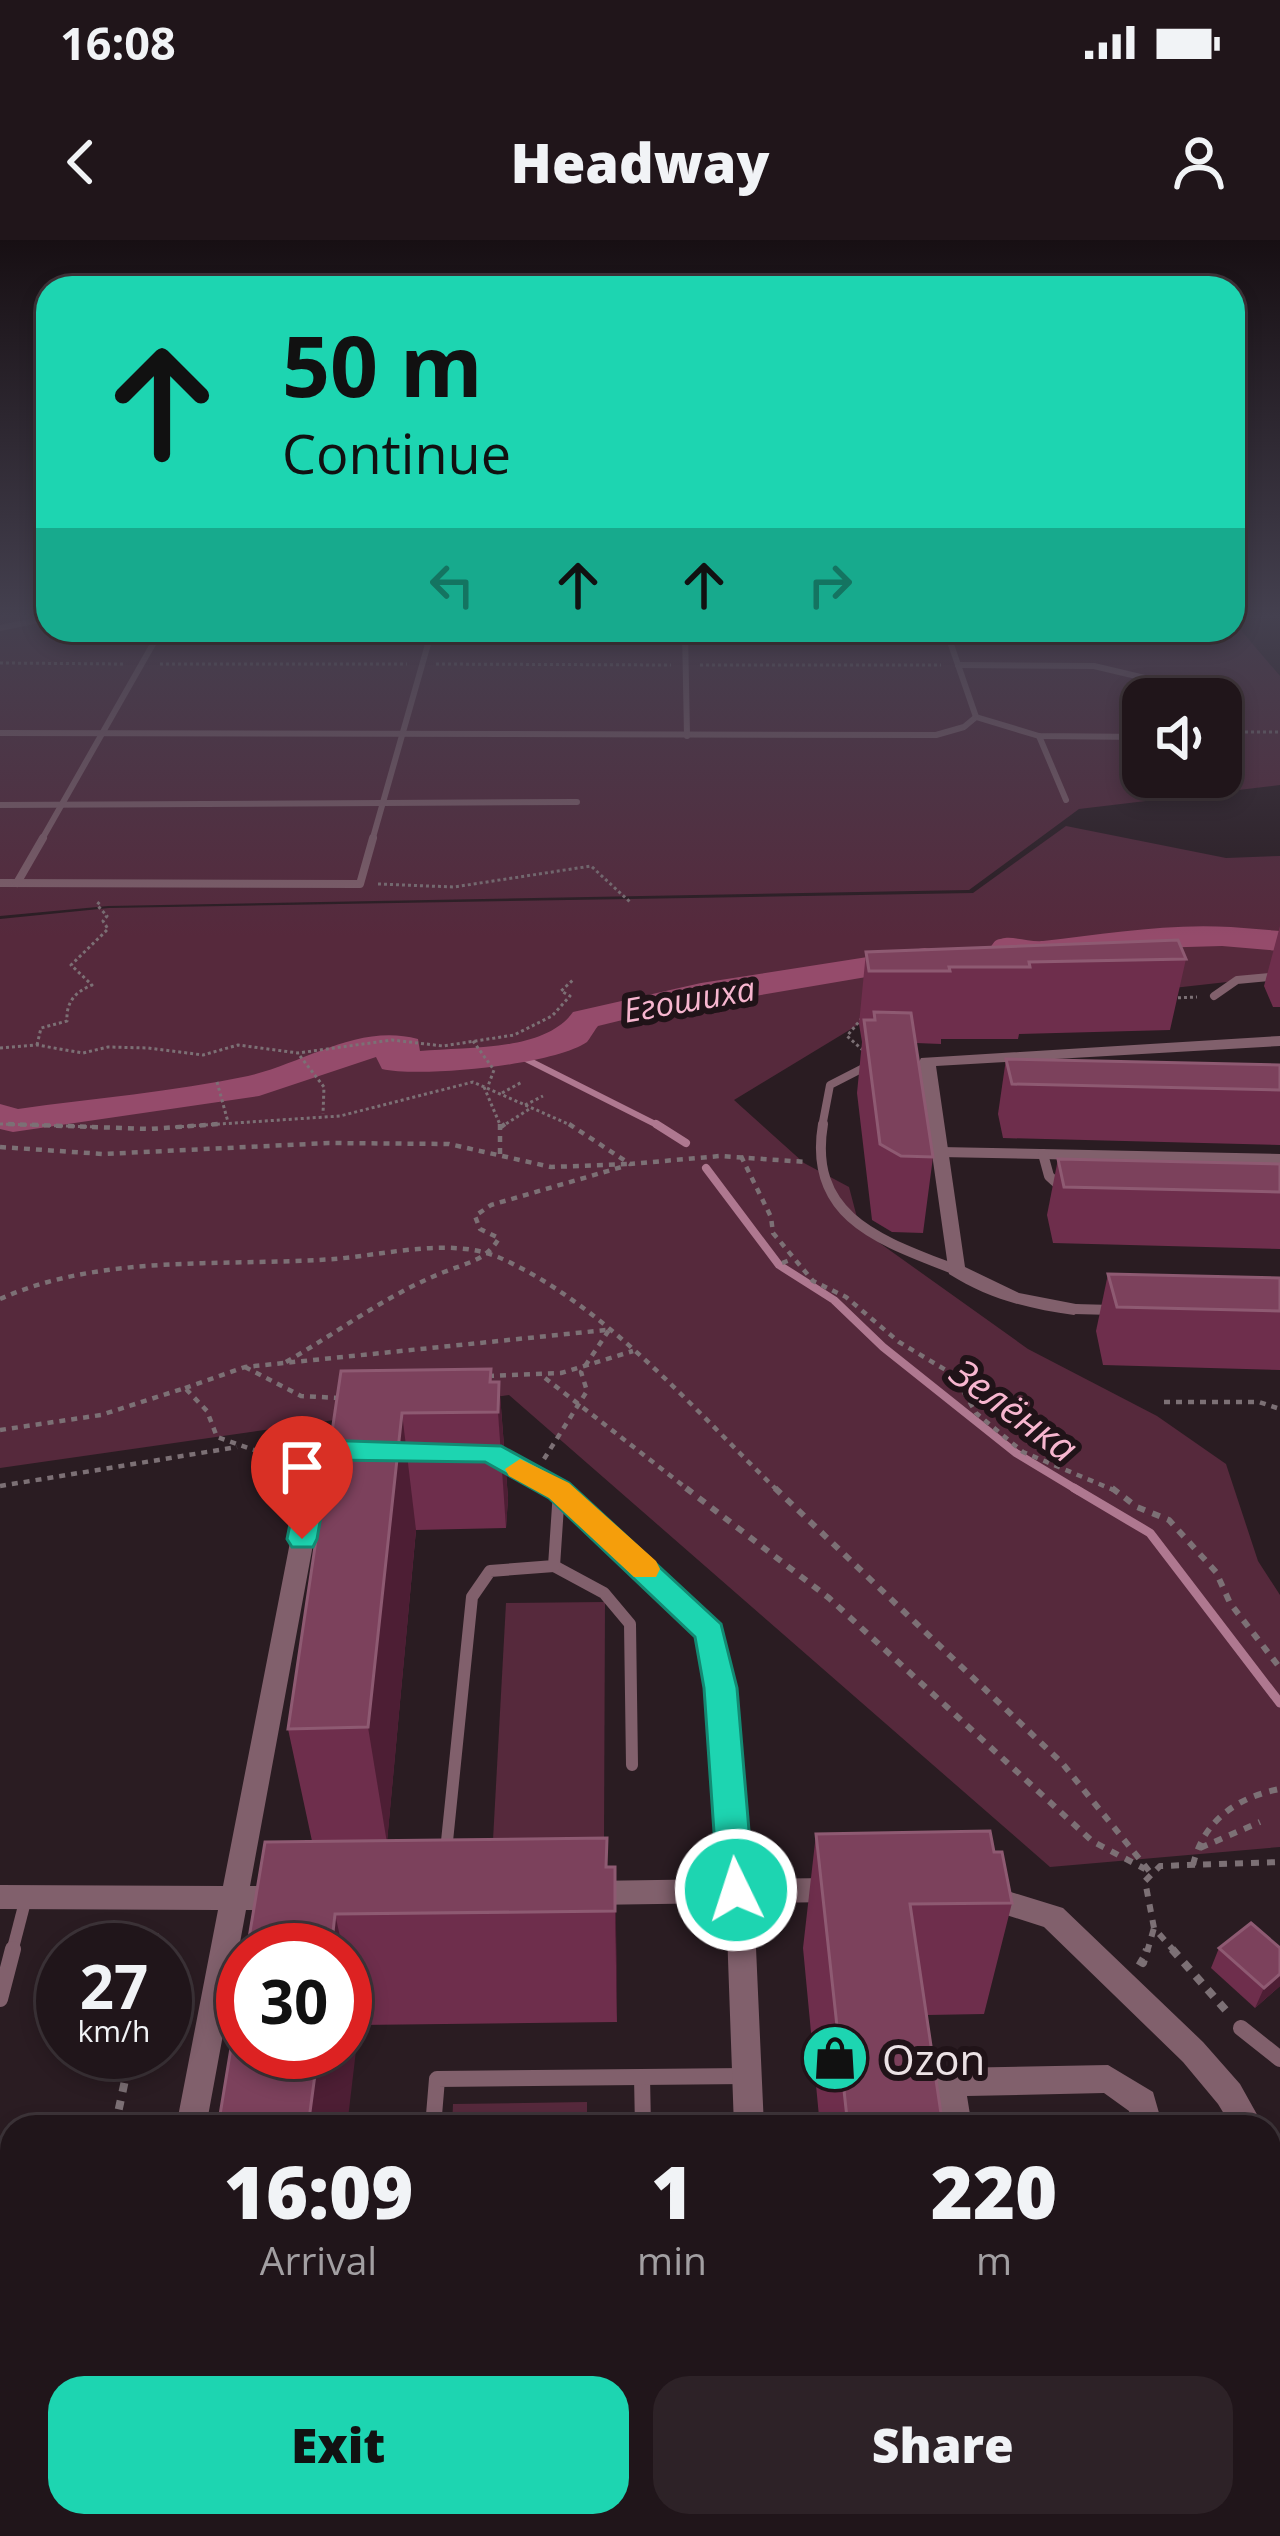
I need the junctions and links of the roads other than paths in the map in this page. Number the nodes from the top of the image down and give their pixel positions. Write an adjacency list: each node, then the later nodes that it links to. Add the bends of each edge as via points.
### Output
1 (109, 721): 7 (lane)
2 (407, 721): 8 (lane)
3 (687, 721): 9 (lane)
4 (971, 721): 9 (lane, via 936,735)
5 (990, 721): 10 (lane)
6 (0, 733): 7 (lane)
7 (101, 734): 8 (lane); 16 (lane)
8 (403, 735): 9 (lane); 14 (lane)
9 (687, 736)
10 (1039, 736): 11 (lane); 12 (lane)
11 (1122, 737)
12 (1066, 800)
13 (577, 802): 14 (lane)
14 (383, 803): 16 (lane); 18 (lane, via 360,884)
15 (0, 805): 16 (lane)
16 (61, 805): 18 (lane)
17 (0, 883): 18 (lane)
18 (16, 883)
19 (1280, 976): 20 (lane, via 1237,980)
20 (1214, 996)
21 (1280, 1041): 23 (street, via 918,1062)
22 (878, 1061): 27 (lane, via 830,1085 818,1163 829,1199 865,1227)
23 (940, 1152): 24 (lane); 27 (street)
24 (1043, 1154): 25 (lane); 26 (lane, via 1049,1176)
25 (1280, 1160)
26 (1067, 1188)
27 (956, 1270): 28 (street, via 1014,1300)
28 (1074, 1309): 29 (lane)
29 (1120, 1310)
30 (383, 1451): 43 (street, via 319,1450)
31 (448, 1452): 32 (street, via 490,1453)
32 (559, 1491): 33 (lane); 34 (lane, via 710,1632)
33 (554, 1566): 35 (lane, via 604,1593 630,1624); 36 (lane, via 490,1571 472,1598)
34 (721, 1688): 37 (street)
35 (632, 1765)
36 (444, 1874)
37 (736, 1890): 38 (street); 40 (street); 47 (street)
38 (858, 1890)
39 (961, 1892): 55 (street, via 1053,1917 1193,2052)
40 (555, 1894)
41 (304, 1897): 43 (street)
42 (13, 1898): 43 (street); 44 (lane)
43 (235, 1898): 49 (street)
44 (0, 1999)
45 (1241, 2028): 46 (lane)
46 (1280, 2060)
47 (747, 2076): 48 (lane); 52 (street)
48 (642, 2077): 50 (lane, via 437,2079); 51 (lane)
49 (193, 2115)
50 (434, 2115)
51 (643, 2115)
52 (749, 2115)
53 (955, 2115): 54 (street, via 950,2082 1108,2079 1142,2102)
54 (1145, 2115)
55 (1242, 2115)

